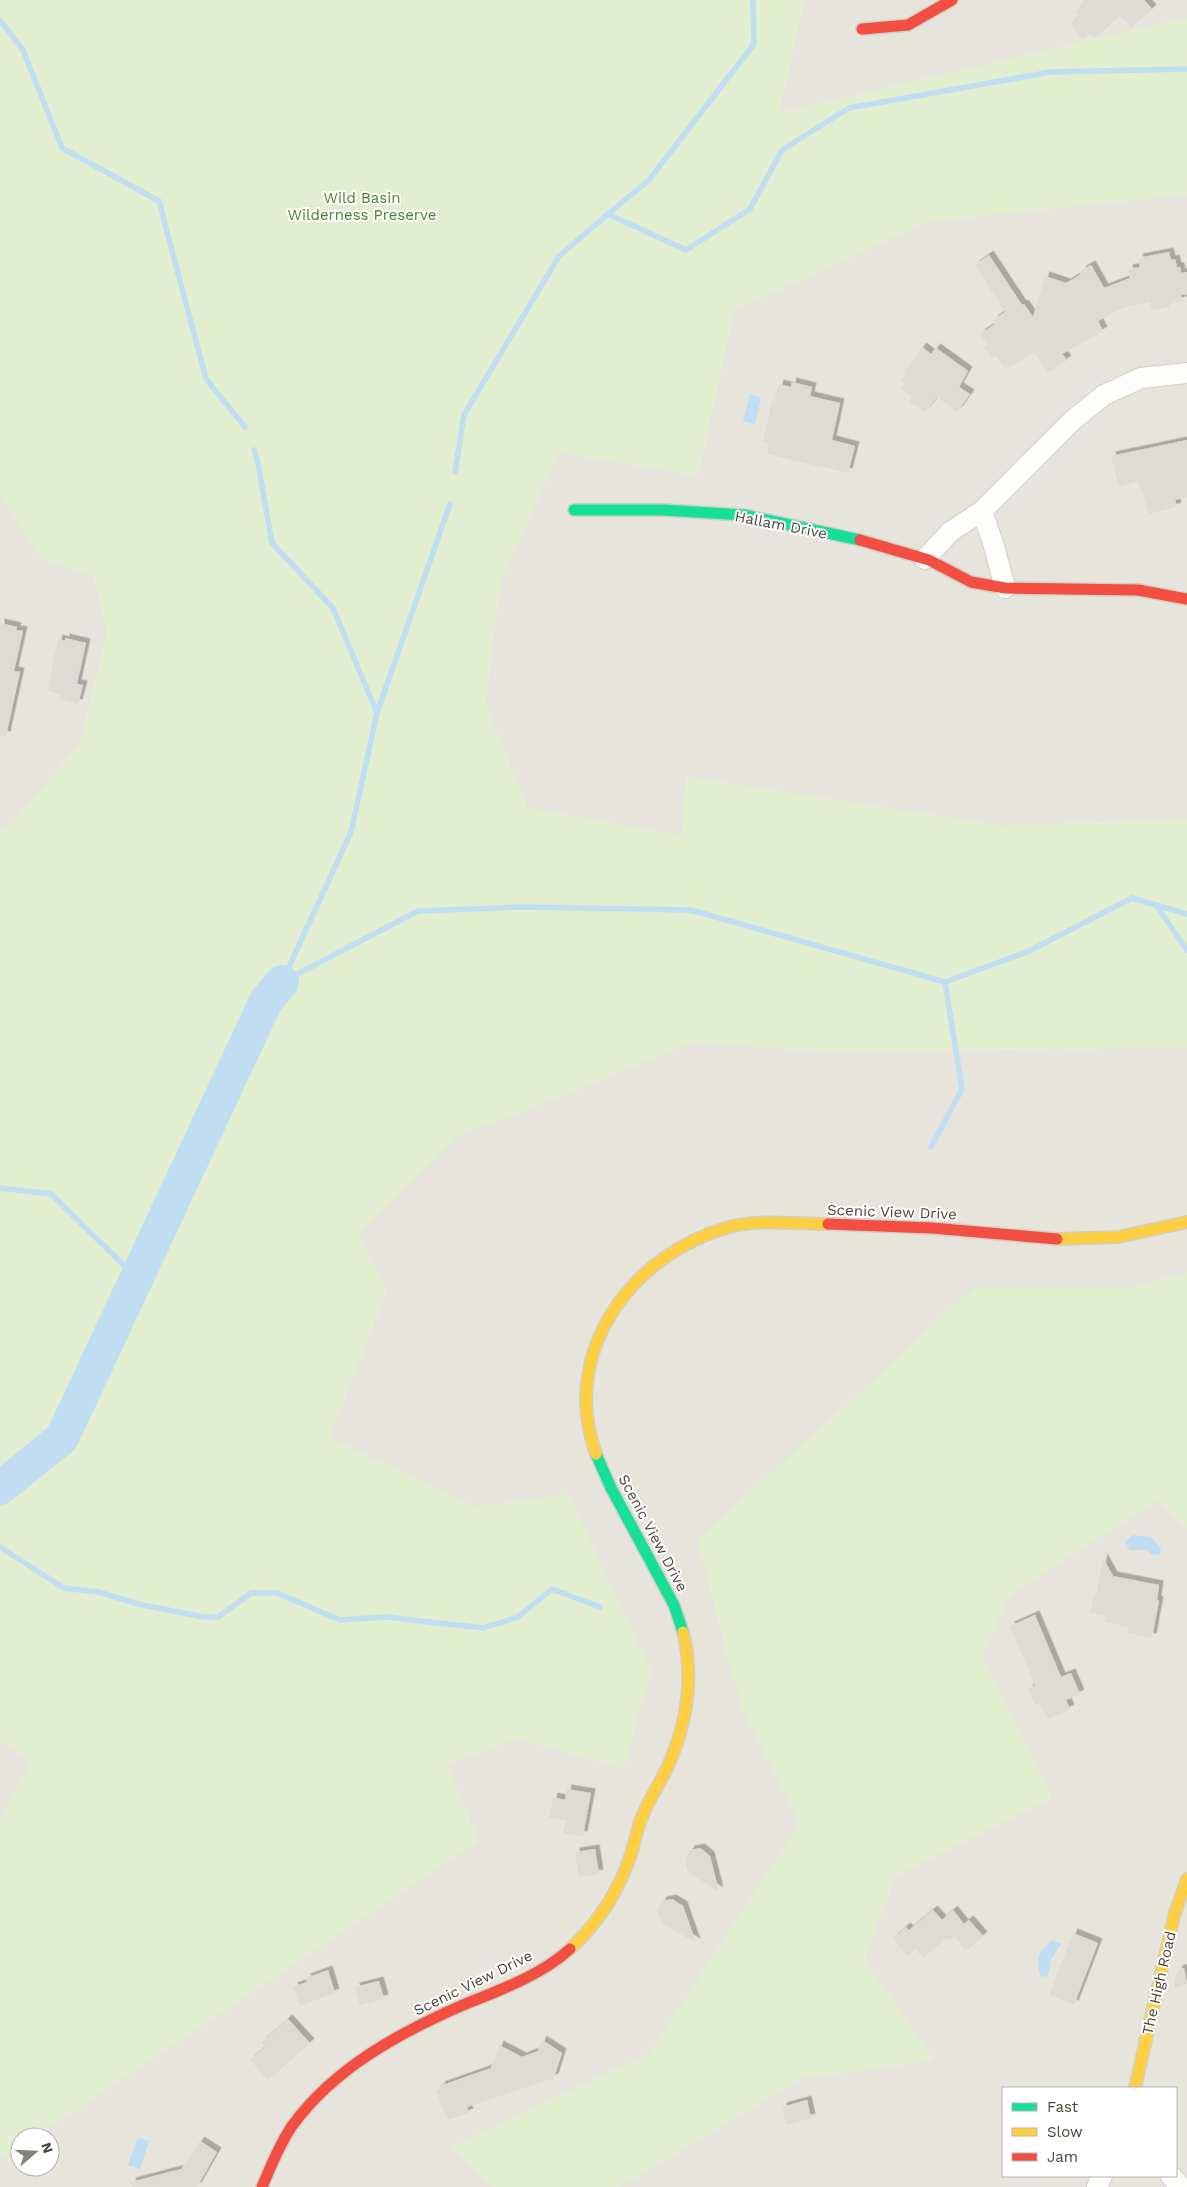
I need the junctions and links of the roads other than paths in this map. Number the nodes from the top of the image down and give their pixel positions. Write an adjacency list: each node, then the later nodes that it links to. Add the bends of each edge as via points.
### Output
1 (952, 0): 2 (street, via 908,25)
2 (862, 29)
3 (1187, 373): 5 (street, via 1141,378 1104,395 1073,420)
4 (574, 510): 6 (street, Hallam Drive, via 663,510 744,516 879,544)
5 (982, 511): 6 (street, via 950,532); 7 (street)
6 (925, 559): 7 (street, Hallam Drive, via 971,582)
7 (1005, 588): 8 (street, Hallam Drive, via 1138,590)
8 (1187, 599)
9 (1187, 1222): 13 (street, Scenic View Drive, via 1131,1236 1092,1240 881,1225 761,1223 733,1226 691,1241 641,1273 606,1320 594,1352 587,1394 588,1423 594,1449 610,1487 680,1617 686,1638 690,1680 680,1741 642,1817 622,1884 606,1911 564,1953 493,1994 411,2030 348,2068 295,2120 278,2146)
10 (1187, 1879): 11 (street, The High Road, via 1174,1916)
11 (1134, 2087)
12 (1172, 2177): 14 (street)
13 (262, 2187)
14 (1181, 2187)

